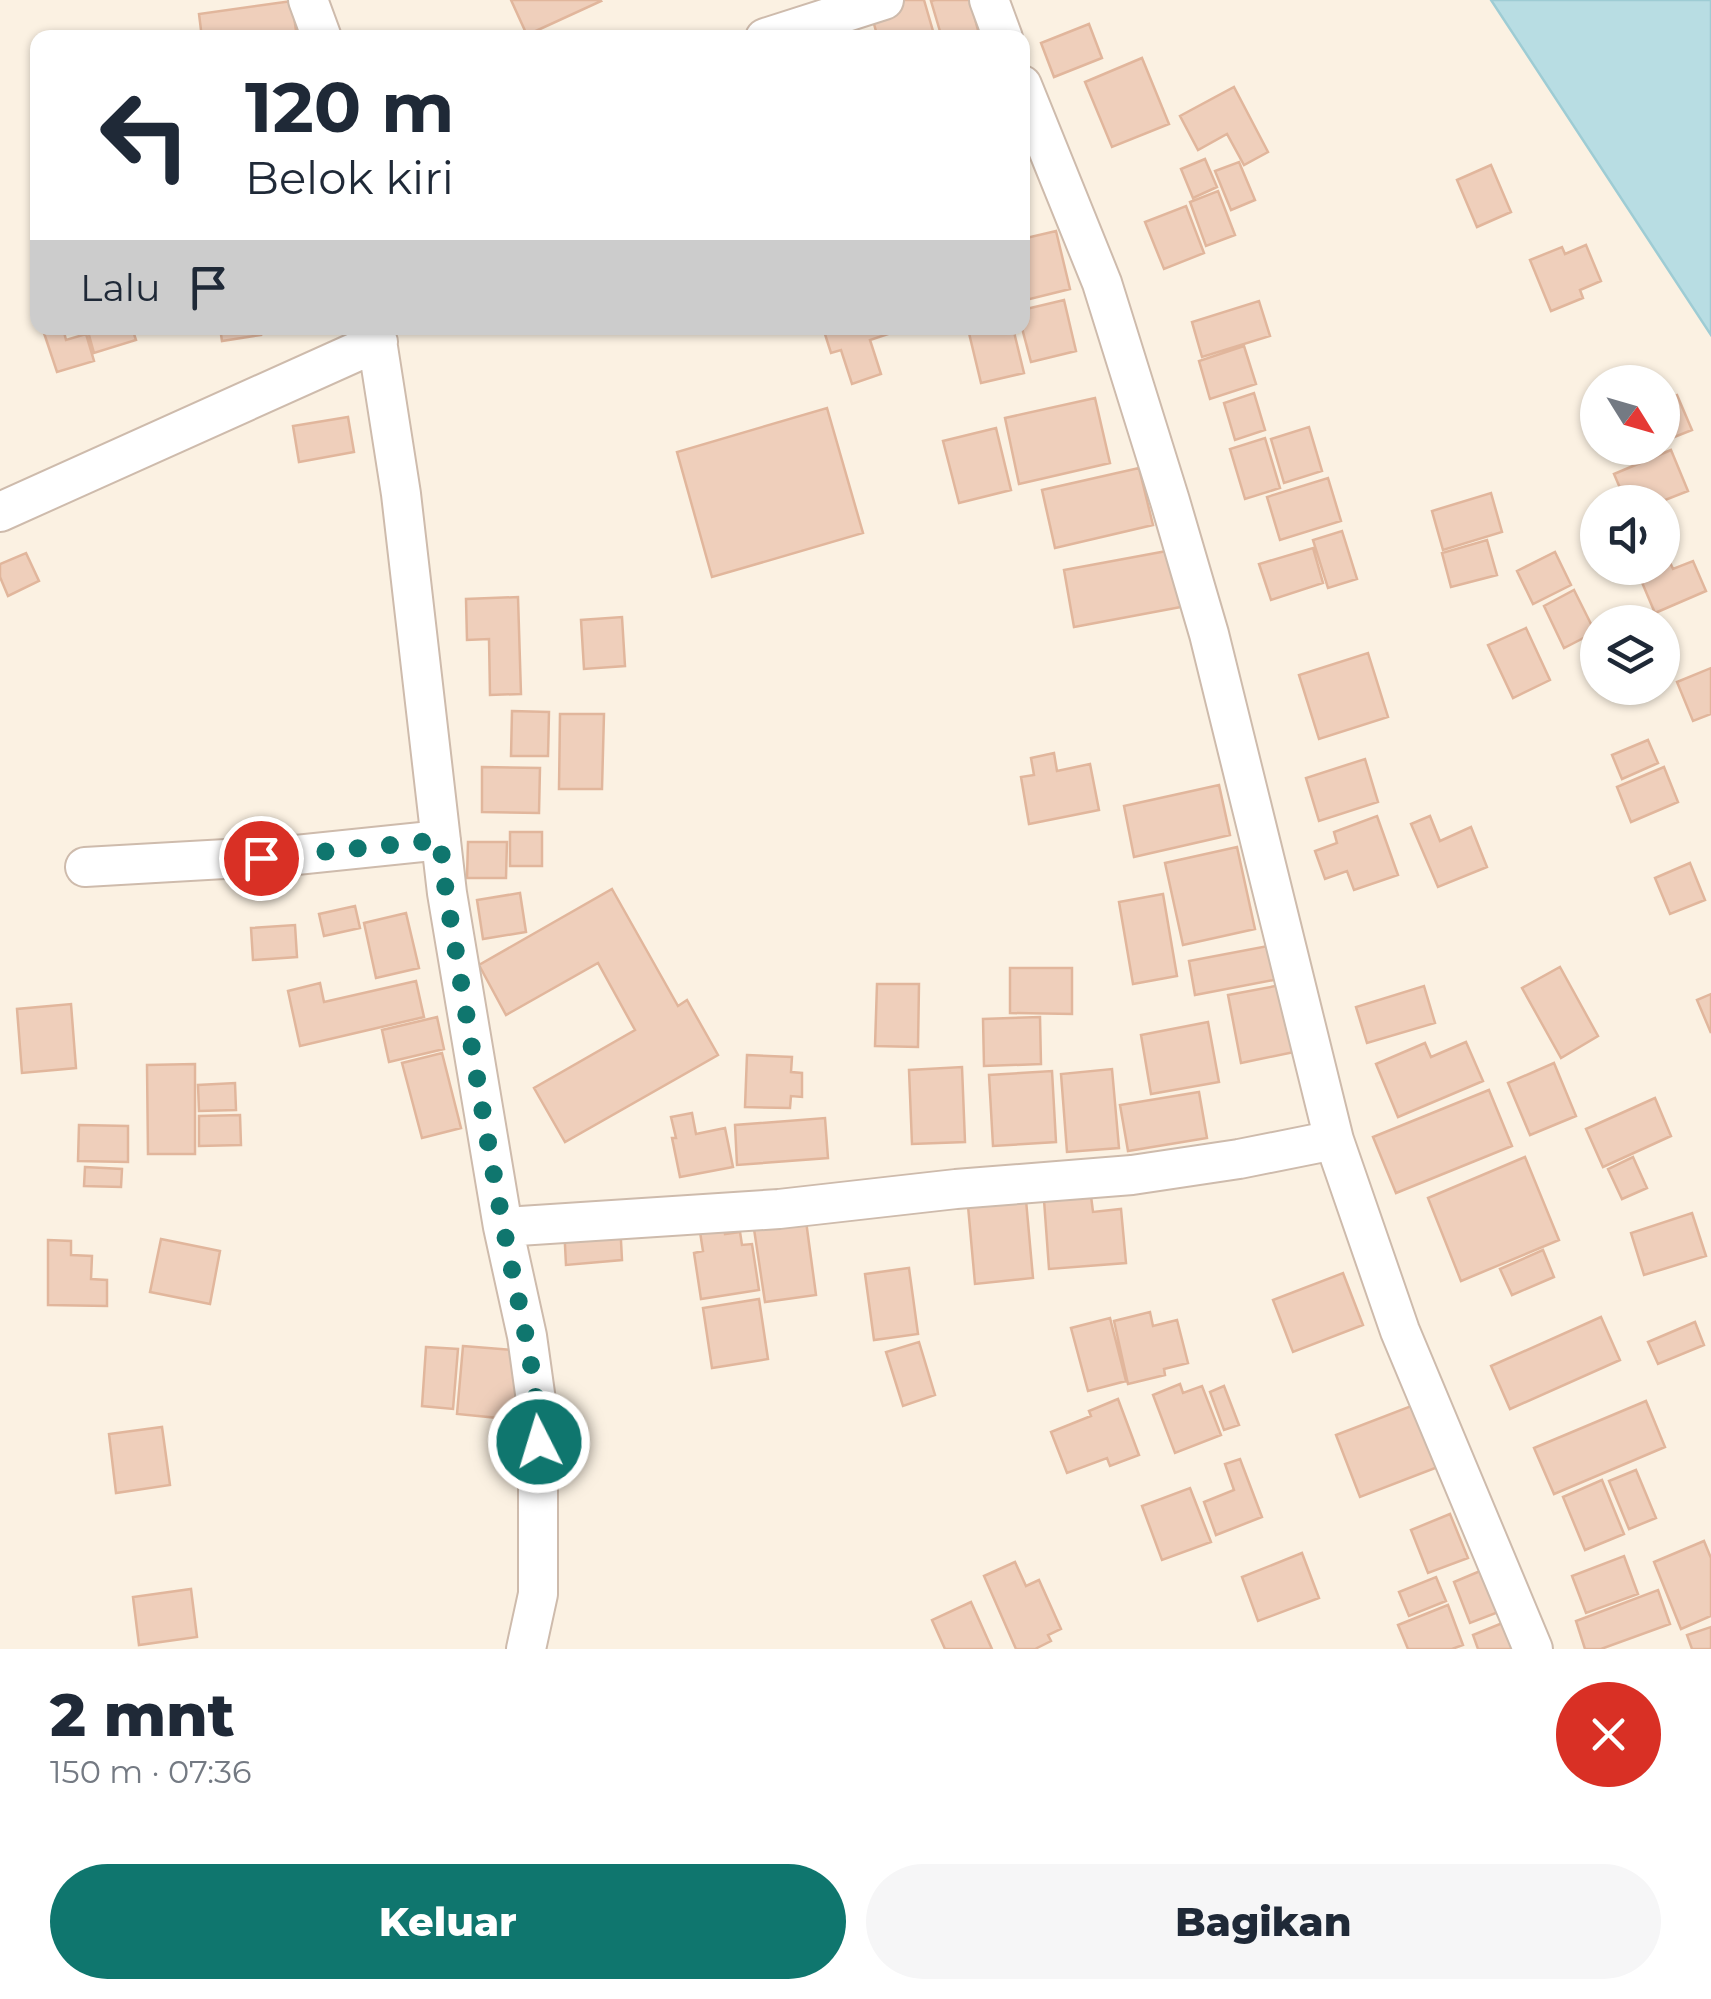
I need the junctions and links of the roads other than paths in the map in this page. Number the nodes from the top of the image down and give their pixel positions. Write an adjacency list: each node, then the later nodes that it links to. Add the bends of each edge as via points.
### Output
1 (308, 0): 4 (street)
2 (884, 0): 5 (street)
3 (989, 0): 6 (street)
4 (319, 30)
5 (790, 30)
6 (1000, 30)
7 (1030, 105): 12 (street, via 1102,283 1170,501)
8 (377, 335): 9 (street); 10 (street, via 402,494)
9 (0, 512)
10 (440, 840): 11 (street, via 296,856); 13 (street)
11 (85, 867)
12 (1334, 1140): 13 (street, via 1132,1175); 15 (street, via 1400,1331)
13 (503, 1227): 14 (street, via 538,1415 538,1594)
14 (526, 1649)
15 (1533, 1649)

